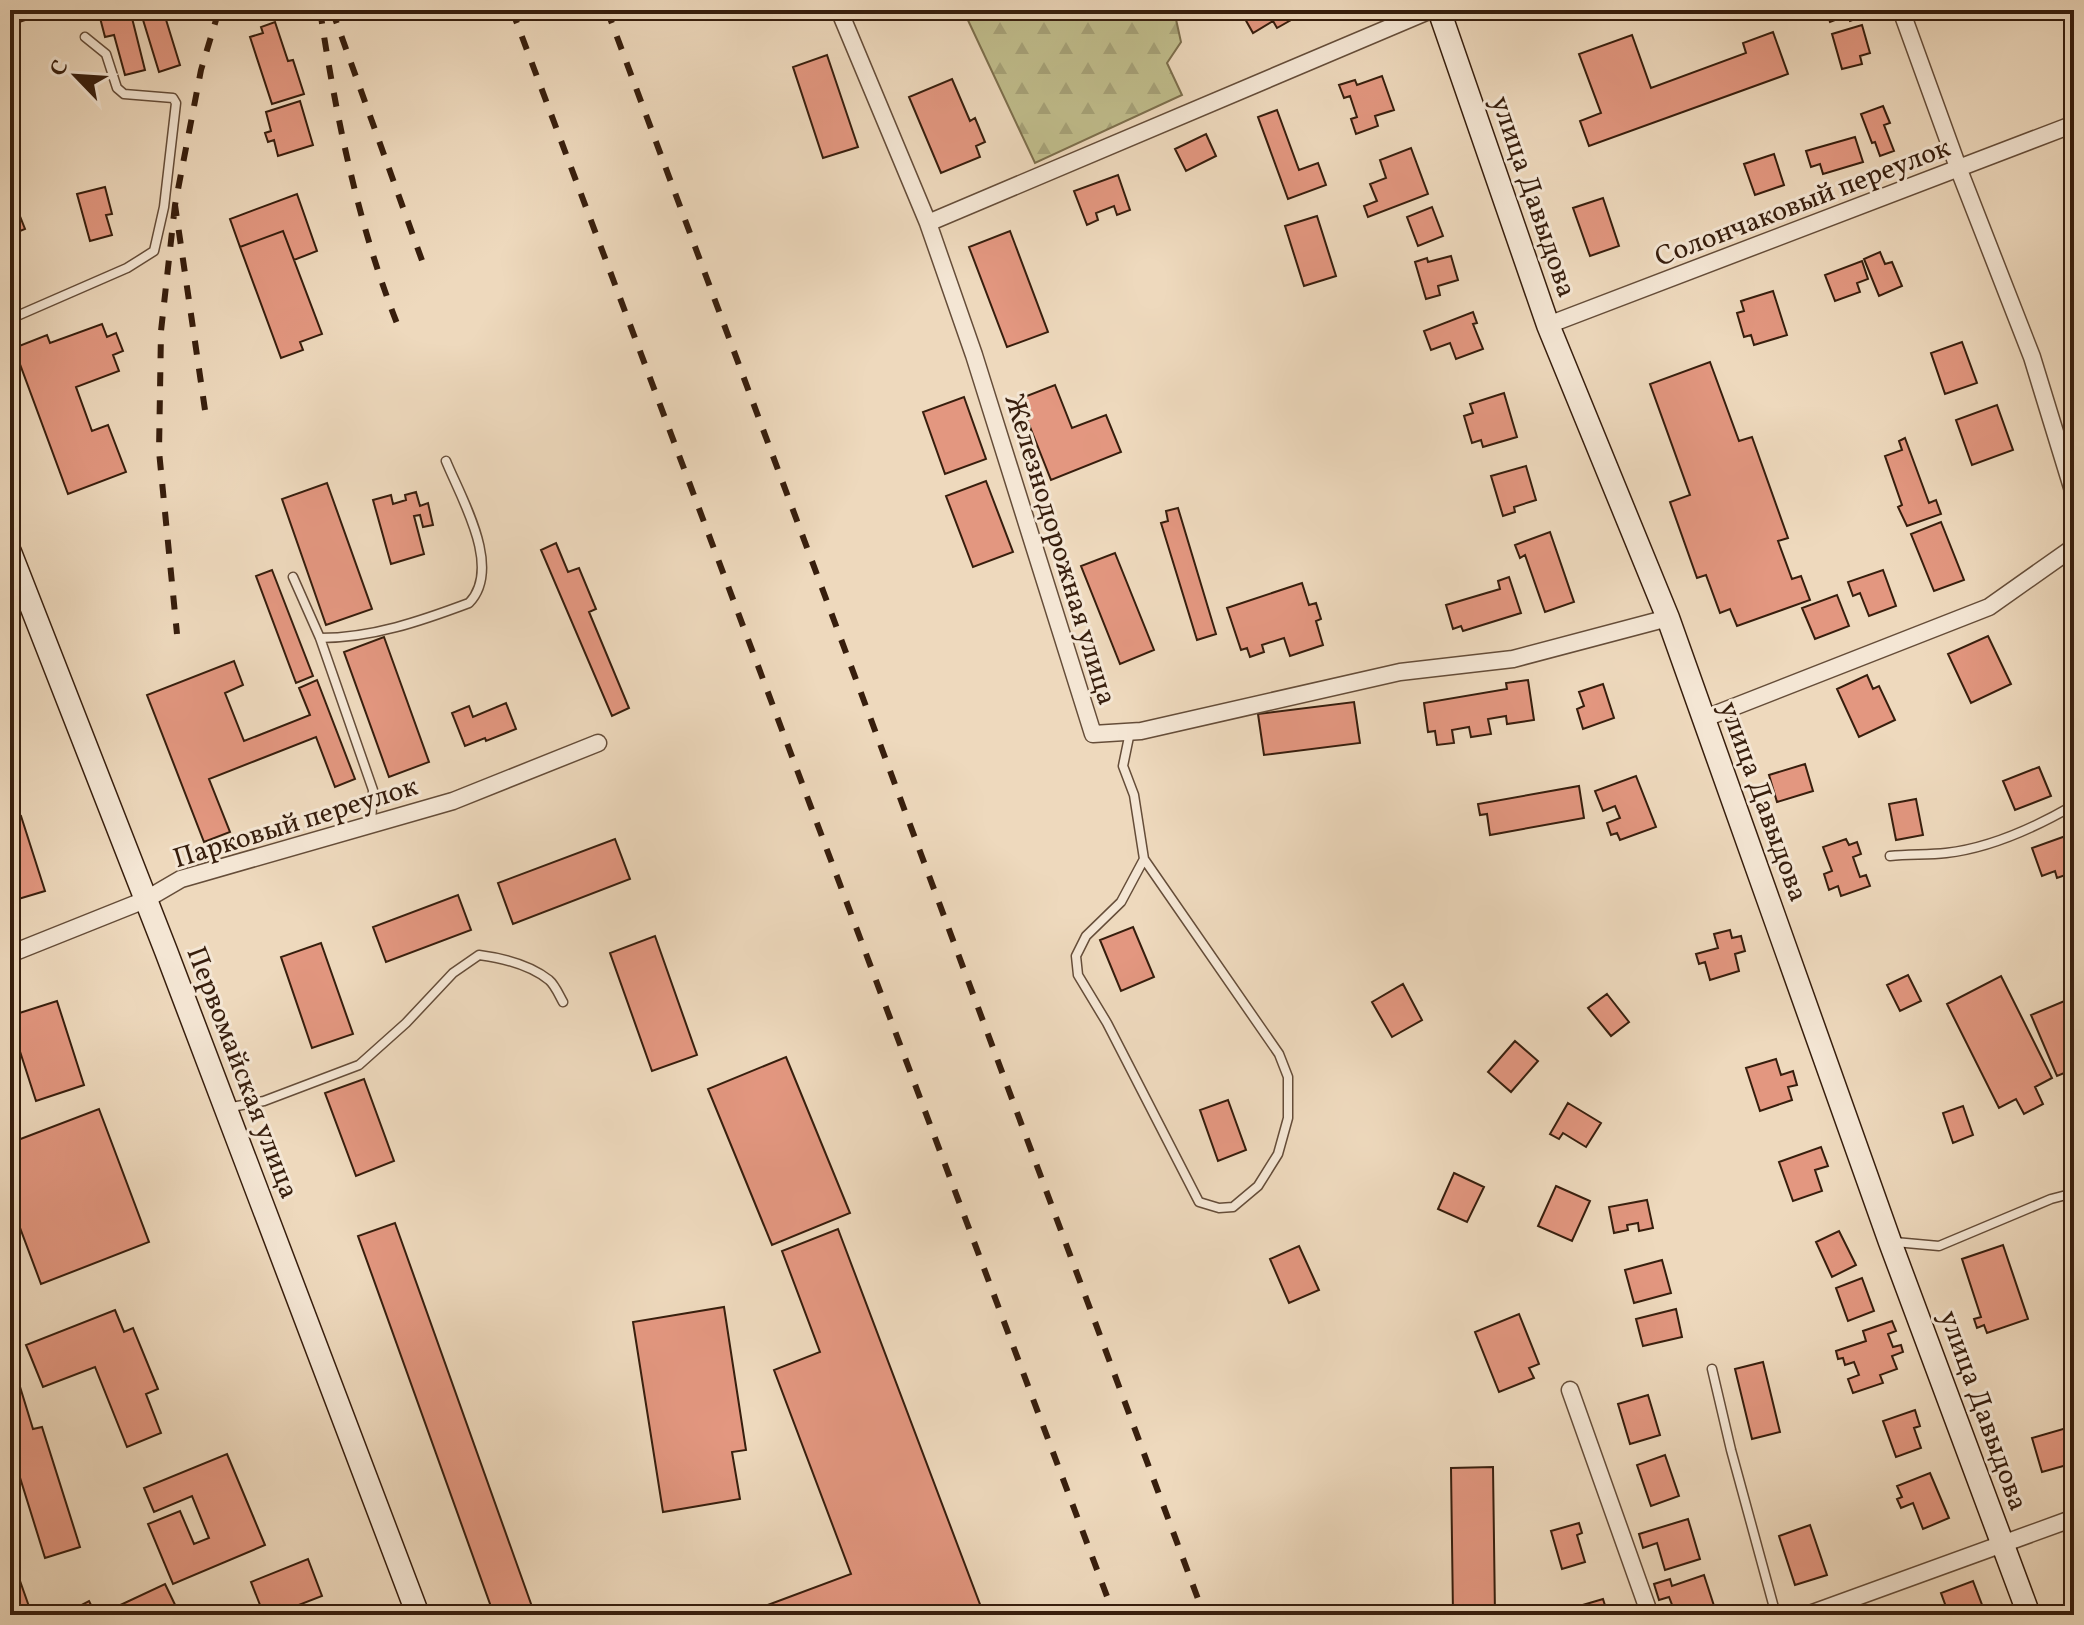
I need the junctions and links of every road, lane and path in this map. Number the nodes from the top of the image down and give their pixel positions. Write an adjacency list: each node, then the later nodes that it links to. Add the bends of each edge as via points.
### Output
1 (839, 10): 8 (street, Железнодорожная улица)
2 (1431, 10): 8 (street)
3 (1439, 10): 10 (main road, улица Давыдова)
4 (1901, 10): 7 (street)
5 (85, 37): 9 (lane, via 106,54 124,94 161,95 176,103 154,251)
6 (2074, 124): 7 (street, Солончаковый переулок)
7 (1959, 170): 10 (street, Солончаковый переулок); 12 (street, via 2032,357)
8 (928, 223): 19 (street, Железнодорожная улица, via 1093,734)
9 (10, 319)
10 (1548, 325): 16 (main road, улица Давыдова)
11 (446, 461): 17 (lane, via 481,546 477,595 469,603 396,628)
12 (2074, 494)
13 (2074, 547): 18 (street, via 1989,607)
14 (10, 552): 25 (main road, Первомайская улица)
15 (293, 577): 17 (lane)
16 (1668, 618): 18 (main road, улица Давыдова); 19 (street, Железнодорожная улица, via 1513,659 1400,672)
17 (320, 638): 22 (lane, via 373,790)
18 (1703, 719): 30 (main road, улица Давыдова)
19 (1130, 731): 24 (lane, via 1123,766 1134,795)
20 (598, 743): 22 (street, Парковый переулок, via 453,801)
21 (2074, 805): 23 (lane, via 1986,844 1949,853)
22 (371, 825): 25 (street, Парковый переулок, via 181,879)
23 (1890, 856)
24 (1144, 859): 24 (lane, via 1279,1054 1288,1077 1288,1118 1278,1154 1258,1186 1233,1207 1199,1202 1078,975 1076,956 1086,936 1121,902)
25 (145, 900): 26 (street, Парковый переулок); 28 (main road, Первомайская улица)
26 (10, 954)
27 (563, 1002): 28 (lane, via 550,981 527,968 479,955 453,973 359,1065 264,1101)
28 (225, 1109): 35 (main road, Первомайская улица)
29 (2074, 1193): 30 (lane, via 1939,1246)
30 (1890, 1242): 34 (main road, улица Давыдова)
31 (1712, 1369): 37 (lane)
32 (1570, 1390): 36 (street)
33 (2074, 1518): 34 (street)
34 (2003, 1544): 38 (street); 39 (main road, улица Давыдова)
35 (418, 1615)
36 (1650, 1615)
37 (1776, 1615)
38 (1807, 1615)
39 (2029, 1615)

